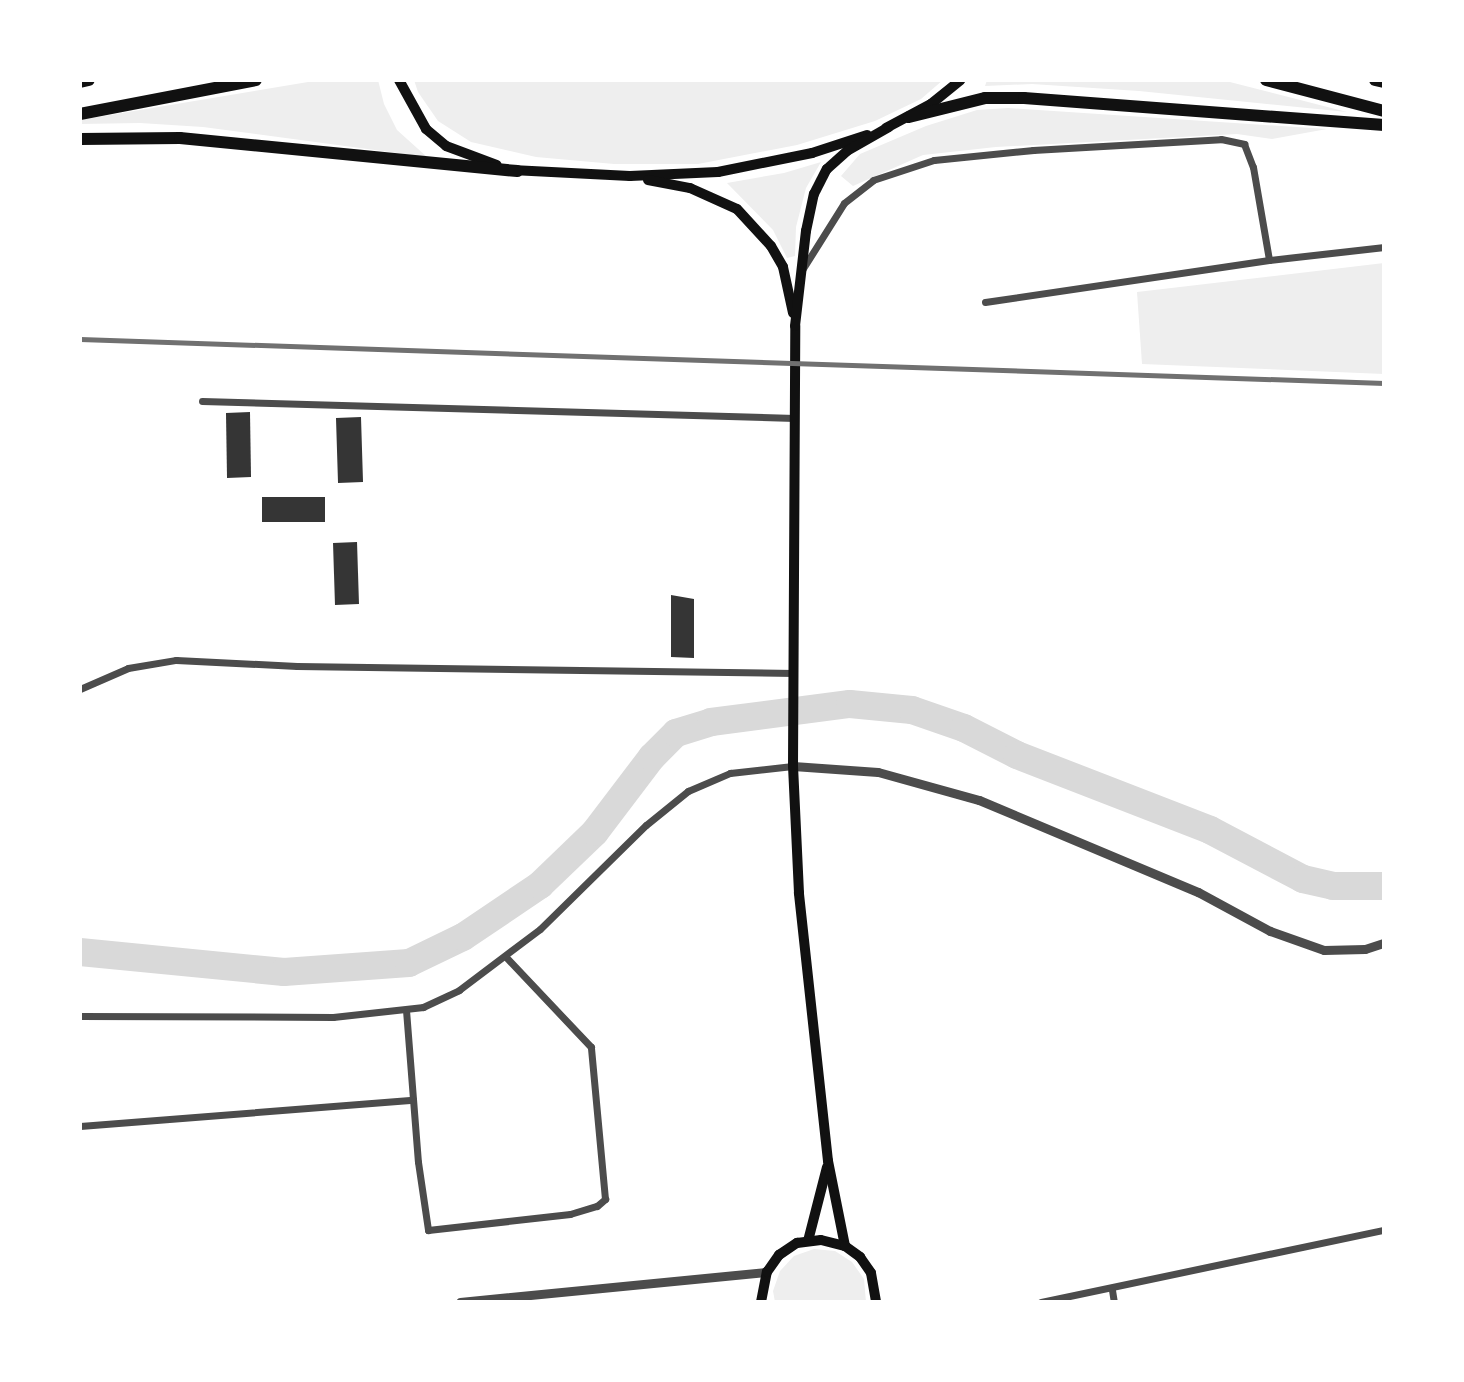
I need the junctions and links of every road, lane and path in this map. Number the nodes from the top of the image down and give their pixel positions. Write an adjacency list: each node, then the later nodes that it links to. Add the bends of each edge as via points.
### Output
1 (89, 80): 7 (highway)
2 (256, 80): 10 (highway)
3 (399, 80): 15 (main road, via 426,129 446,146)
4 (961, 80): 11 (main road)
5 (1266, 80): 9 (highway)
6 (1375, 80): 8 (highway)
7 (80, 82)
8 (1384, 82)
9 (1384, 111)
10 (80, 114)
11 (909, 117): 12 (highway, via 985,98 1024,98); 13 (main road)
12 (1384, 125)
13 (889, 127): 16 (main road, via 812,153 718,172); 19 (main road, via 827,169 814,194)
14 (80, 139): 15 (highway, via 180,138)
15 (517, 171): 16 (main road)
16 (630, 176): 21 (main road, via 690,188 737,209 783,267)
17 (1384, 247): 18 (street)
18 (1269, 260): 19 (street, via 1244,144 1221,139 1033,150 922,164 873,180 844,203); 20 (street)
19 (801, 271): 21 (main road)
20 (985, 302)
21 (795, 326): 23 (main road)
22 (202, 401): 23 (street)
23 (795, 418): 24 (main road)
24 (794, 673): 25 (street, via 176,660 128,668); 26 (main road)
25 (80, 689)
26 (793, 766): 27 (street, via 878,772 979,800 1198,892 1270,931 1324,950); 28 (street, via 730,773 688,791); 33 (main road, via 799,893)
27 (1384, 943)
28 (505, 956): 29 (street, via 459,990); 31 (street, via 591,1047 605,1199 570,1214 428,1230)
29 (406, 1010): 30 (street, via 333,1017); 31 (street)
30 (80, 1016)
31 (413, 1100): 32 (street)
32 (80, 1126)
33 (828, 1161): 35 (main road); 36 (main road)
34 (1384, 1230): 38 (street)
35 (808, 1241): 36 (main road); 37 (main road, via 788,1248)
36 (845, 1246): 42 (main road, via 871,1273)
37 (767, 1272): 39 (street); 41 (main road)
38 (1112, 1290): 44 (street); 45 (street)
39 (506, 1300): 40 (street)
40 (460, 1302)
41 (761, 1302)
42 (876, 1302): 43 (street)
43 (886, 1302)
44 (1041, 1302)
45 (1114, 1302)

